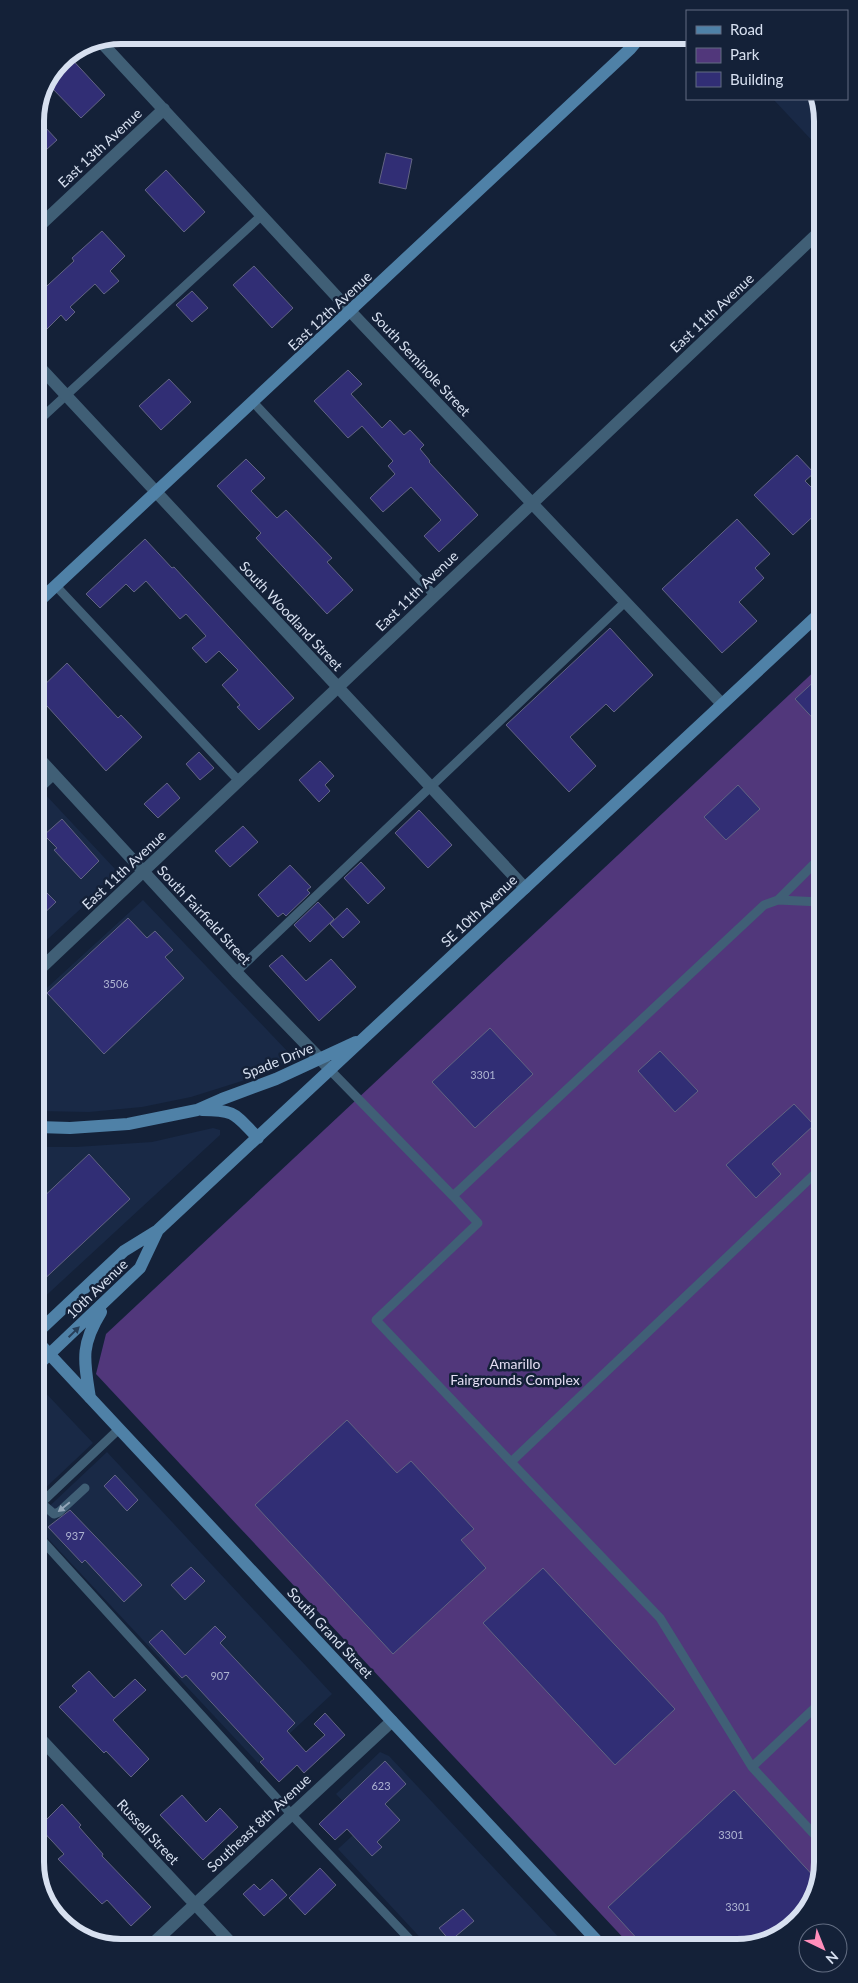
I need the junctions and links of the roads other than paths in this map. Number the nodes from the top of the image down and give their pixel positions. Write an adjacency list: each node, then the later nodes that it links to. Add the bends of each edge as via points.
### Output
1 (634, 44): 7 (main road, East 12th Avenue)
2 (104, 46): 3 (street, South Seminole Street)
3 (164, 109): 4 (street, South Seminole Street); 5 (street, East 13th Avenue)
4 (262, 215): 7 (street, South Seminole Street); 9 (lane)
5 (44, 222)
6 (814, 237): 13 (street, East 11th Avenue)
7 (351, 312): 10 (main road, East 12th Avenue); 13 (street, South Seminole Street)
8 (44, 372): 9 (street, South Woodland Street)
9 (66, 395): 11 (lane); 12 (street, South Woodland Street)
10 (253, 402): 12 (main road, East 12th Avenue); 15 (lane)
11 (44, 416)
12 (155, 493): 14 (main road, East 12th Avenue); 19 (street, South Woodland Street)
13 (532, 502): 15 (street, East 11th Avenue); 17 (street, South Seminole Street)
14 (56, 586): 16 (main road, East 12th Avenue); 23 (lane)
15 (434, 596): 19 (street, East 11th Avenue)
16 (44, 597)
17 (625, 602): 20 (street, South Seminole Street); 25 (lane)
18 (814, 619): 20 (main road, SE 10th Avenue)
19 (338, 688): 23 (street, East 11th Avenue); 25 (street, South Woodland Street)
20 (722, 704): 28 (main road, SE 10th Avenue)
21 (44, 764): 22 (street, South Fairfield Street)
22 (54, 775): 24 (lane); 27 (street, South Fairfield Street)
23 (239, 781): 27 (street, East 11th Avenue)
24 (44, 784)
25 (431, 787): 28 (street, South Woodland Street); 32 (lane)
26 (814, 864): 29 (lane)
27 (144, 871): 31 (street, East 11th Avenue); 32 (street, South Fairfield Street)
28 (526, 888): 33 (main road, SE 10th Avenue)
29 (778, 900): 30 (lane); 40 (lane, via 764,905)
30 (814, 902)
31 (44, 965)
32 (236, 972): 34 (street, South Fairfield Street)
33 (369, 1035): 34 (main road, Spade Drive); 35 (main road, SE 10th Avenue)
34 (320, 1060): 35 (street, South Fairfield Street); 36 (main road, Spade Drive)
35 (331, 1071): 38 (main road, SE 10th Avenue); 40 (lane)
36 (197, 1110): 37 (main road, Spade Drive, via 128,1124); 38 (main road, Spade Drive, via 231,1112)
37 (44, 1127)
38 (258, 1138): 41 (main road, SE 10th Avenue)
39 (814, 1175): 49 (lane)
40 (453, 1196): 49 (lane, via 478,1223 376,1320)
41 (158, 1230): 42 (main road, 10th Avenue, via 140,1268); 43 (main road, 10th Avenue, via 124,1251)
42 (110, 1297): 45 (main road, 10th Avenue, one-way to 42); 47 (main road, via 94,1324 85,1350)
43 (44, 1326)
44 (44, 1348): 45 (main road, South Grand Street)
45 (50, 1355): 46 (main road, 10th Avenue); 47 (main road, South Grand Street)
46 (44, 1360)
47 (90, 1398): 48 (main road, South Grand Street)
48 (119, 1429): 51 (lane); 55 (main road, South Grand Street)
49 (511, 1462): 57 (lane, via 660,1618)
50 (85, 1488): 52 (lane, one-way to 52, via 59,1512 54,1514)
51 (44, 1500)
52 (44, 1508)
53 (44, 1542): 58 (lane)
54 (814, 1708): 57 (lane)
55 (392, 1721): 58 (street, Southeast 8th Avenue); 64 (main road, South Grand Street)
56 (44, 1742): 60 (street, Russell Street)
57 (752, 1767): 59 (lane)
58 (291, 1814): 60 (street, Southeast 8th Avenue); 63 (lane)
59 (814, 1834)
60 (195, 1904): 61 (street, Southeast 8th Avenue); 62 (street, Russell Street)
61 (158, 1939)
62 (228, 1939)
63 (409, 1939)
64 (595, 1939)

